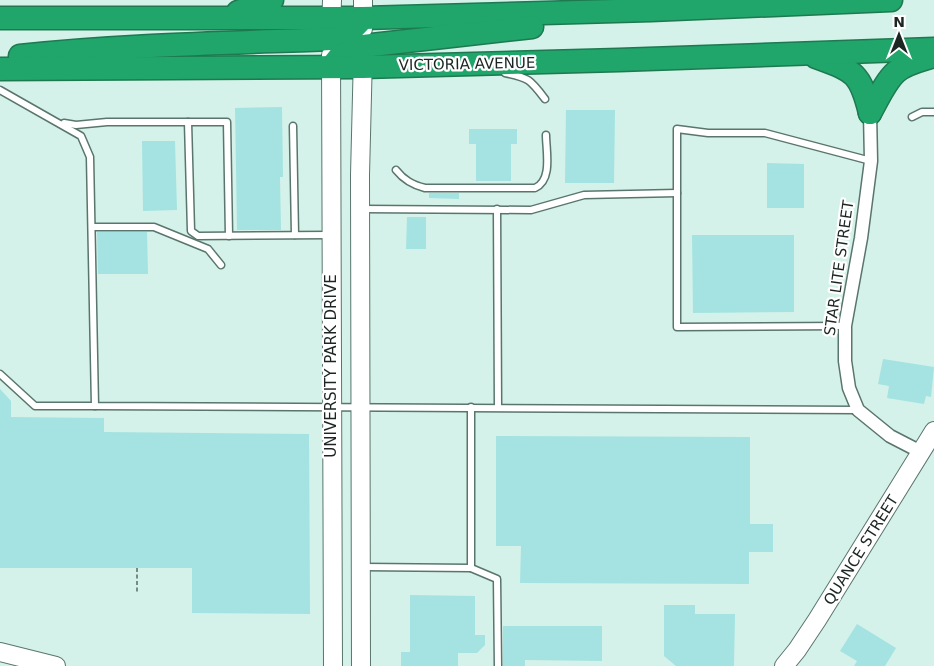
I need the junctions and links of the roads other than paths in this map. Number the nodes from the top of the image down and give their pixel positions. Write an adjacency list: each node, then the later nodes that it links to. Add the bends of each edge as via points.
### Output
1 (272, 0): 8 (highway)
2 (395, 0): 6 (highway)
3 (891, 0): 5 (highway)
4 (362, 9): 6 (highway); 9 (highway); 13 (street, UNIVERSITY PARK DRIVE)
5 (651, 10): 6 (highway); 13 (highway)
6 (447, 16)
7 (0, 18): 8 (highway)
8 (221, 18): 9 (highway)
9 (332, 19): 14 (highway, via 169,45 71,50); 16 (street, UNIVERSITY PARK DRIVE)
10 (934, 49): 11 (highway, VICTORIA AVENUE)
11 (806, 54): 15 (highway, VICTORIA AVENUE); 21 (highway, via 843,67 856,77 864,90)
12 (934, 56): 21 (highway, via 897,71)
13 (363, 57): 15 (highway, VICTORIA AVENUE); 16 (highway, VICTORIA AVENUE); 30 (street, UNIVERSITY PARK DRIVE)
14 (0, 59)
15 (467, 64): 19 (lane, via 525,77)
16 (331, 67): 17 (highway, VICTORIA AVENUE); 34 (street, UNIVERSITY PARK DRIVE)
17 (0, 69)
18 (0, 90): 23 (lane)
19 (545, 99)
20 (934, 112): 22 (lane, via 922,112)
21 (870, 113): 27 (street, STAR LITE STREET)
22 (912, 118)
23 (60, 122): 24 (lane, via 76,125); 32 (lane, via 81,136 90,157)
24 (188, 122): 35 (lane, via 191,231 198,236); 35 (lane, via 226,122)
25 (293, 126): 33 (lane)
26 (546, 135): 28 (lane, via 547,173 535,188 425,188 404,179)
27 (870, 161): 29 (lane, via 765,133 708,133 676,129); 37 (street, STAR LITE STREET, via 861,238)
28 (396, 170)
29 (677, 193): 31 (lane, via 584,194 531,210); 37 (lane, via 676,327)
30 (361, 210): 31 (lane); 41 (street, UNIVERSITY PARK DRIVE)
31 (497, 210): 43 (lane)
32 (92, 228): 36 (lane, via 154,228 208,248); 39 (lane)
33 (295, 235): 34 (lane); 35 (lane)
34 (330, 235): 40 (street, UNIVERSITY PARK DRIVE)
35 (229, 236)
36 (221, 265)
37 (845, 326): 44 (street, STAR LITE STREET, via 844,361 849,388)
38 (0, 374): 39 (lane, via 35,406)
39 (95, 406): 40 (lane)
40 (332, 407): 41 (lane); 51 (street, UNIVERSITY PARK DRIVE)
41 (360, 407): 42 (lane); 47 (street, UNIVERSITY PARK DRIVE)
42 (471, 407): 43 (lane); 48 (lane)
43 (498, 407): 44 (lane)
44 (858, 410): 46 (street, STAR LITE STREET, via 890,436)
45 (934, 431): 46 (street, QUANCE STREET)
46 (921, 452): 54 (street, QUANCE STREET, via 817,620)
47 (362, 567): 48 (lane); 52 (street, UNIVERSITY PARK DRIVE)
48 (471, 568): 53 (lane, via 497,579)
49 (0, 652): 50 (street)
50 (56, 666)
51 (334, 666)
52 (361, 666)
53 (498, 666)
54 (784, 666)

